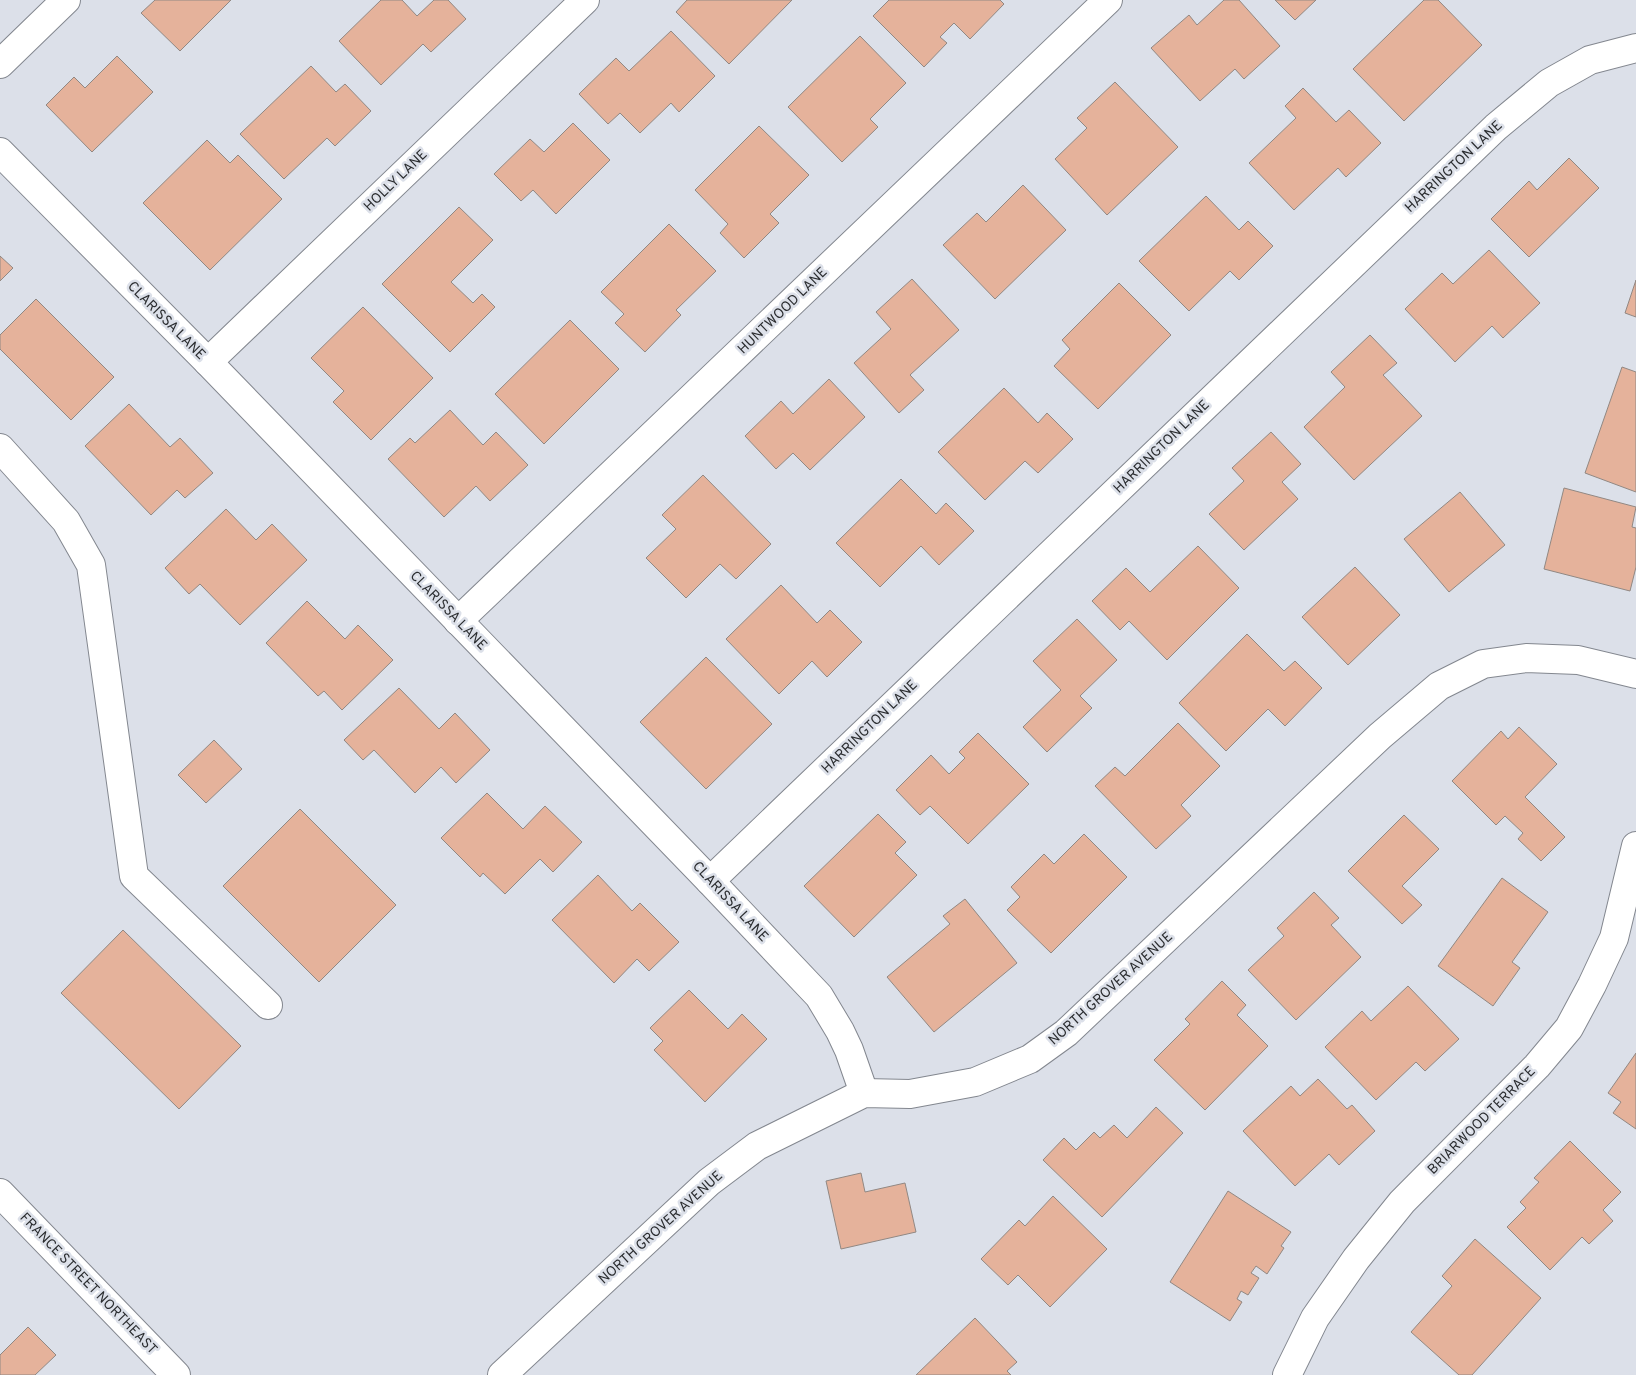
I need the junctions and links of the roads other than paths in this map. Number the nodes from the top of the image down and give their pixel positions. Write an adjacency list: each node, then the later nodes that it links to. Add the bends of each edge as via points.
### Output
1 (66, 0): 5 (street)
2 (585, 0): 7 (street, HOLLY LANE)
3 (1108, 0): 9 (street, HUNTWOOD LANE)
4 (1636, 48): 12 (street, HARRINGTON LANE, via 1590,60 1548,83 1496,126)
5 (0, 64)
6 (0, 152): 7 (street, CLARISSA LANE)
7 (208, 362): 9 (street, CLARISSA LANE)
8 (0, 448): 13 (street, via 66,521 91,565 134,876)
9 (458, 621): 12 (street, CLARISSA LANE)
10 (1636, 674): 14 (street, NORTH GROVER AVENUE, via 1578,660 1526,658 1484,664 1439,686 1380,736 1066,1034 1030,1059 975,1082 910,1094)
11 (1636, 846): 18 (street, BRIARWOOD TERRACE, via 1614,938 1569,1028 1537,1066 1402,1202 1356,1259 1316,1318)
12 (710, 881): 14 (street, CLARISSA LANE, via 818,996 840,1031)
13 (268, 1005)
14 (864, 1093): 16 (street, NORTH GROVER AVENUE, via 757,1146 709,1182)
15 (0, 1193): 17 (street, FRANCE STREET NORTHEAST)
16 (506, 1374)
17 (176, 1375)
18 (1287, 1375)

